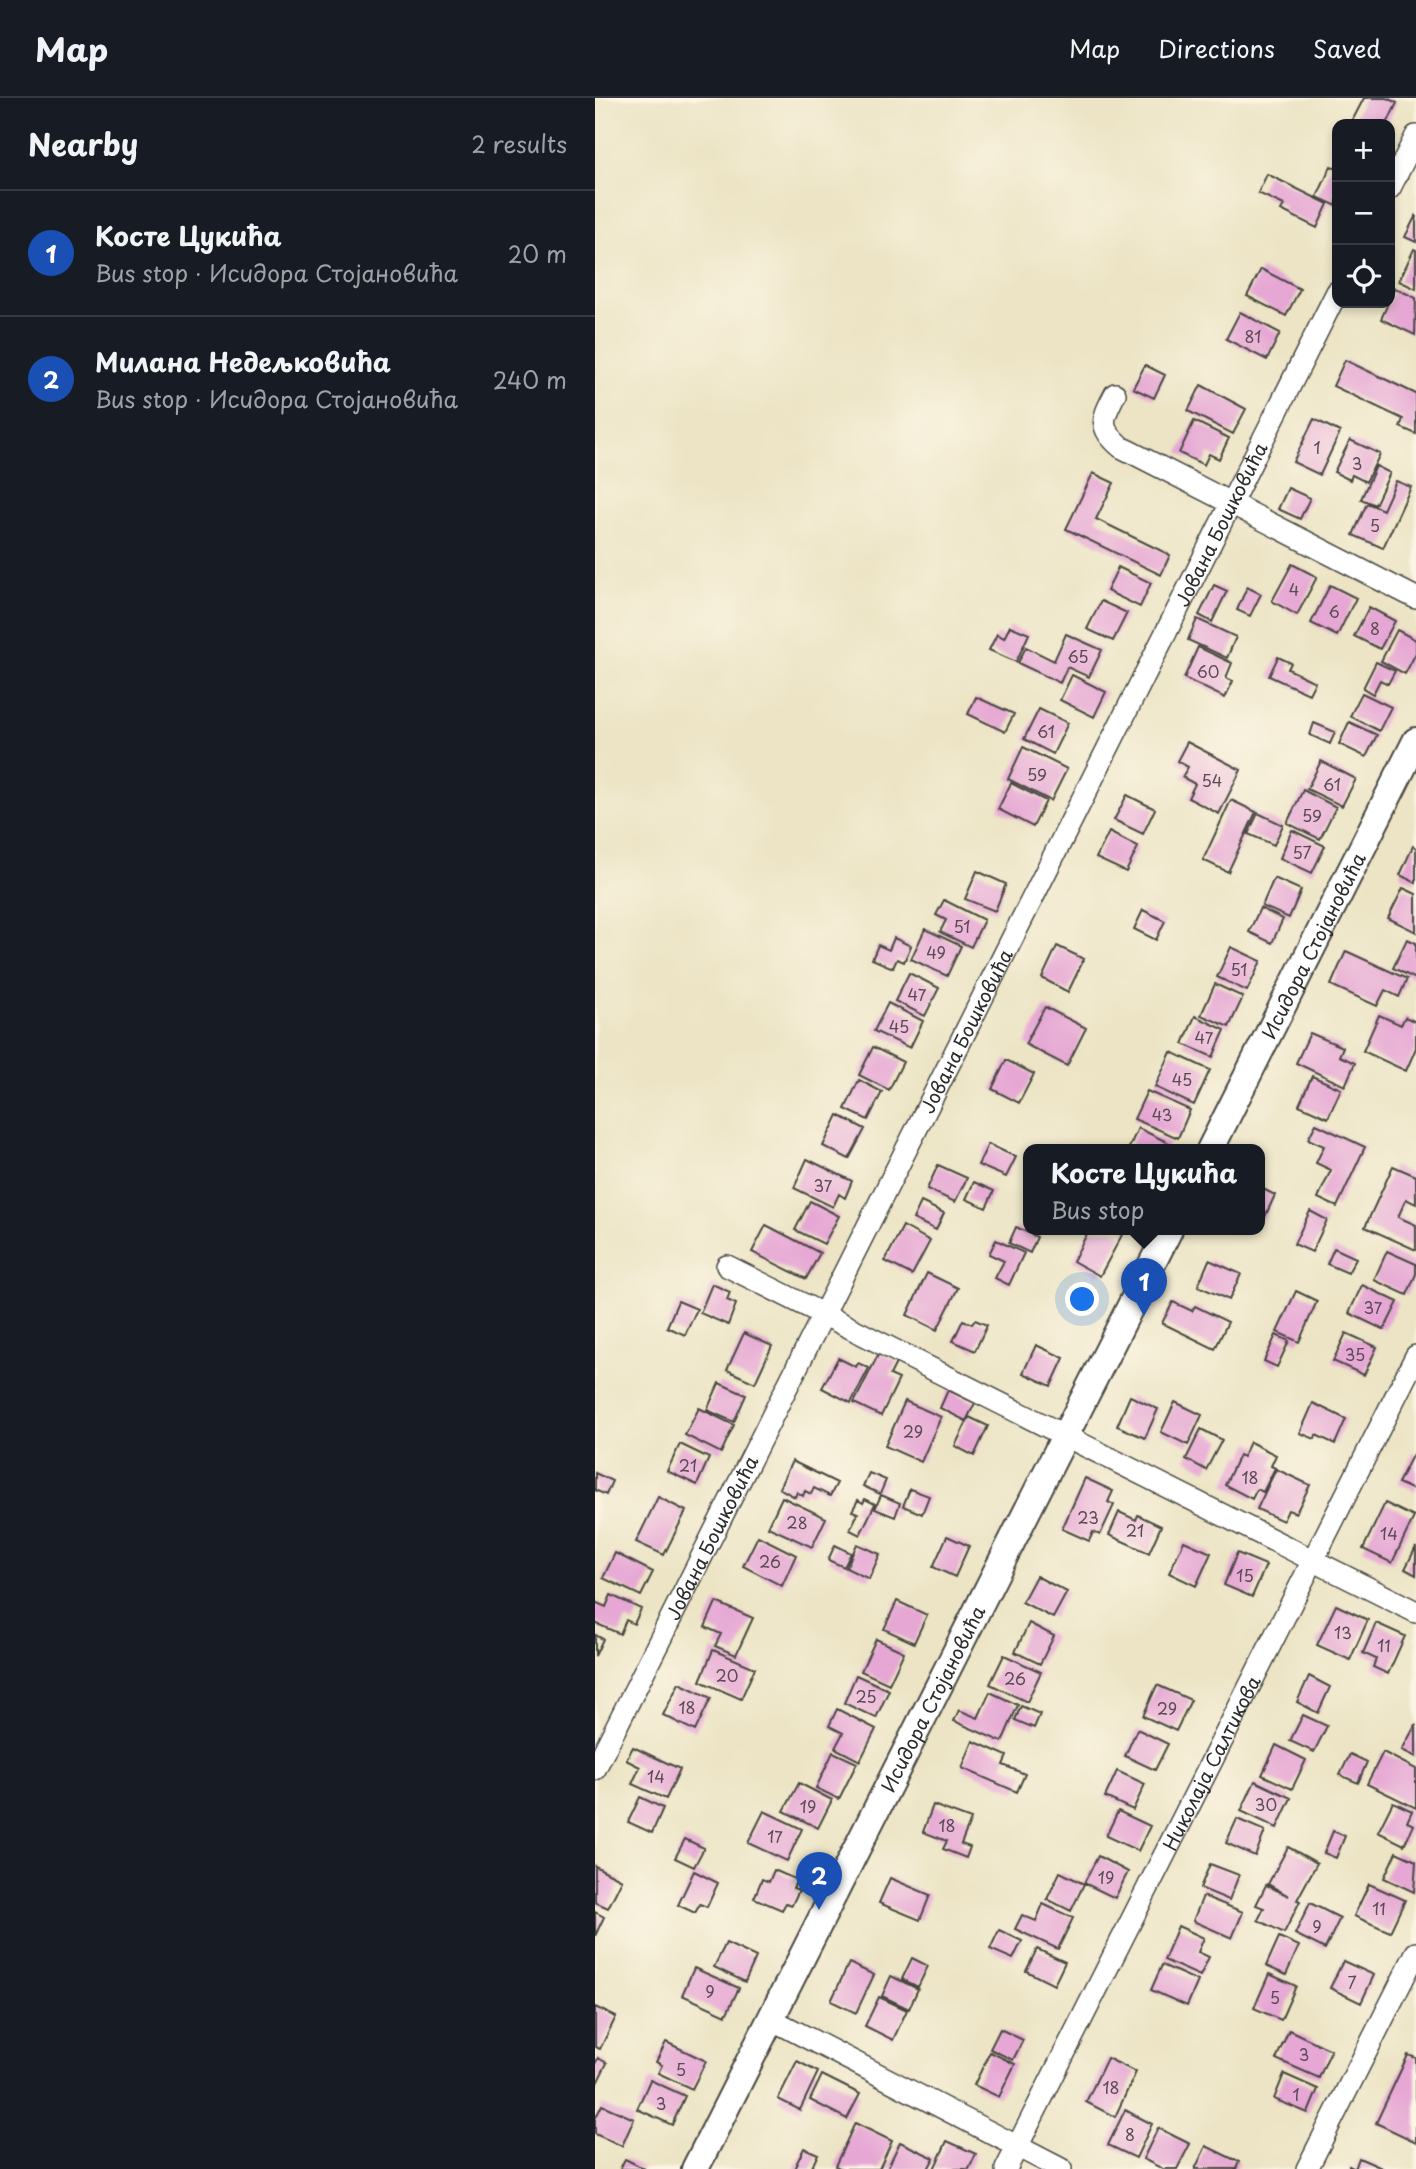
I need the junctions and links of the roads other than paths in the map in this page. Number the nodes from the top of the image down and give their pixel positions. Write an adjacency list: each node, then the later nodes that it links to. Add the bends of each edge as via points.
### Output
1 (1416, 136): 2 (street)
2 (1393, 182)
3 (1332, 302): 5 (street, Јована Бошковића)
4 (1115, 394): 5 (street, via 1103,418 1110,438)
5 (1230, 505): 6 (street); 11 (street, Јована Бошковића)
6 (1416, 598)
7 (1416, 741): 8 (street, Исидора Стојановића)
8 (1213, 1144)
9 (1167, 1235): 13 (street, Исидора Стојановића)
10 (727, 1266): 11 (street)
11 (824, 1314): 13 (street); 16 (street, Јована Бошковића)
12 (1416, 1356): 14 (street, Николаја Салтикова)
13 (1066, 1436): 14 (street); 18 (street, Исидора Стојановића)
14 (1314, 1560): 15 (street); 19 (street, Николаја Салтикова)
15 (1416, 1612)
16 (595, 1769)
17 (1416, 1954): 23 (street)
18 (771, 2019): 19 (street); 20 (street, Исидора Стојановића)
19 (1017, 2146): 21 (street, Николаја Салтикова); 22 (street)
20 (695, 2169)
21 (1006, 2169)
22 (1062, 2169)
23 (1307, 2169)

